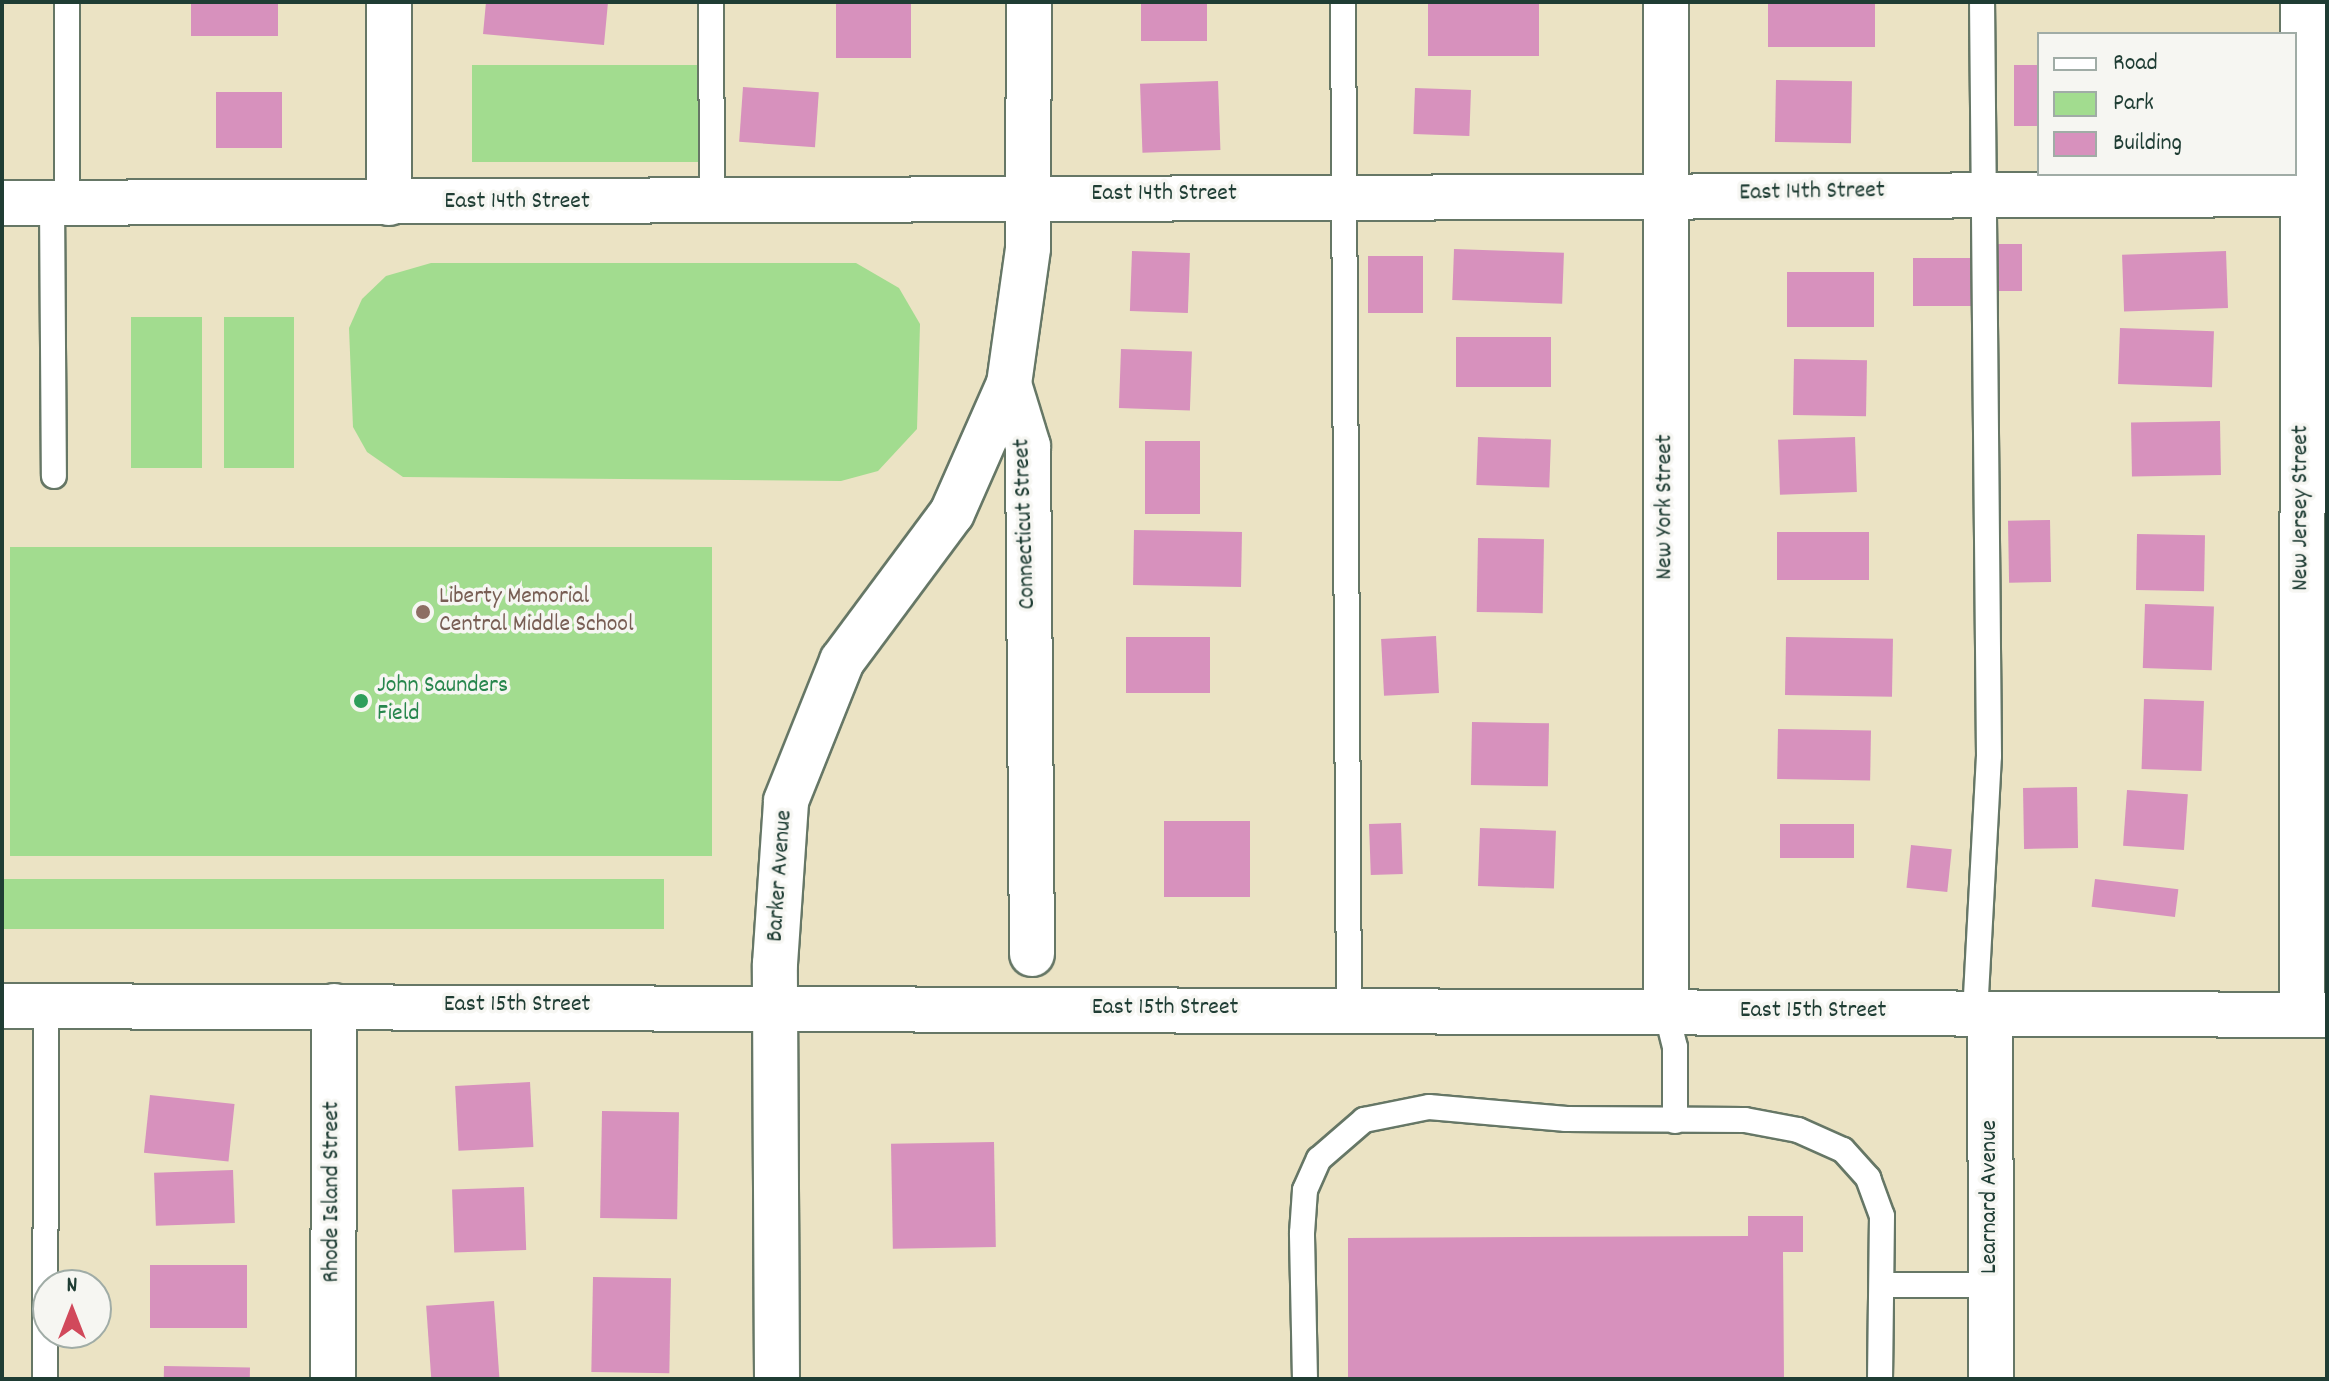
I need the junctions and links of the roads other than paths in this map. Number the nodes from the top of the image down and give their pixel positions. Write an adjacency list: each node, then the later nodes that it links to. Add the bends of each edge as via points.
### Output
1 (67, 2): 16 (lane)
2 (389, 2): 17 (street)
3 (711, 2): 14 (lane)
4 (1029, 2): 13 (street, Connecticut Street)
5 (1343, 2): 10 (lane)
6 (1666, 2): 12 (street, New York Street)
7 (1982, 2): 9 (lane)
8 (2303, 2): 11 (street, New Jersey Street)
9 (1983, 191): 11 (street, East 14th Street); 12 (street, East 14th Street); 27 (lane, via 1989,756)
10 (1343, 194): 12 (street, East 14th Street); 13 (street, East 14th Street); 25 (lane)
11 (2315, 194): 28 (street, New Jersey Street)
12 (1666, 195): 26 (street, New York Street)
13 (1029, 199): 14 (street, East 14th Street); 18 (street, Connecticut Street)
14 (712, 202): 17 (street, East 14th Street)
15 (2, 203): 16 (street, East 14th Street)
16 (60, 203): 17 (street, East 14th Street); 19 (lane)
17 (389, 203)
18 (1009, 384): 20 (street, Connecticut Street, via 1028,446); 24 (street, Barker Avenue, via 952,513 842,661 801,754 780,851)
19 (54, 476)
20 (1032, 954)
21 (2, 1006): 22 (street, East 15th Street)
22 (46, 1006): 23 (street, East 15th Street); 32 (lane)
23 (334, 1006): 24 (street, East 15th Street); 33 (street, Rhode Island Street)
24 (775, 1007): 25 (street, East 15th Street); 34 (street, Barker Avenue)
25 (1349, 1010): 26 (street, East 15th Street)
26 (1666, 1011): 27 (street, East 15th Street); 29 (lane, via 1675,1047)
27 (1982, 1014): 28 (street, East 15th Street); 31 (street, Learnard Avenue)
28 (2314, 1015)
29 (1675, 1121): 30 (lane, via 1745,1120 1798,1130 1843,1150 1868,1178 1882,1216); 35 (lane, via 1429,1107 1395,1110 1338,1135 1305,1190)
30 (1883, 1285): 31 (lane); 36 (lane)
31 (1991, 1285): 37 (street, Learnard Avenue)
32 (45, 1379)
33 (333, 1379)
34 (777, 1379)
35 (1305, 1379)
36 (1880, 1379)
37 (1991, 1379)

